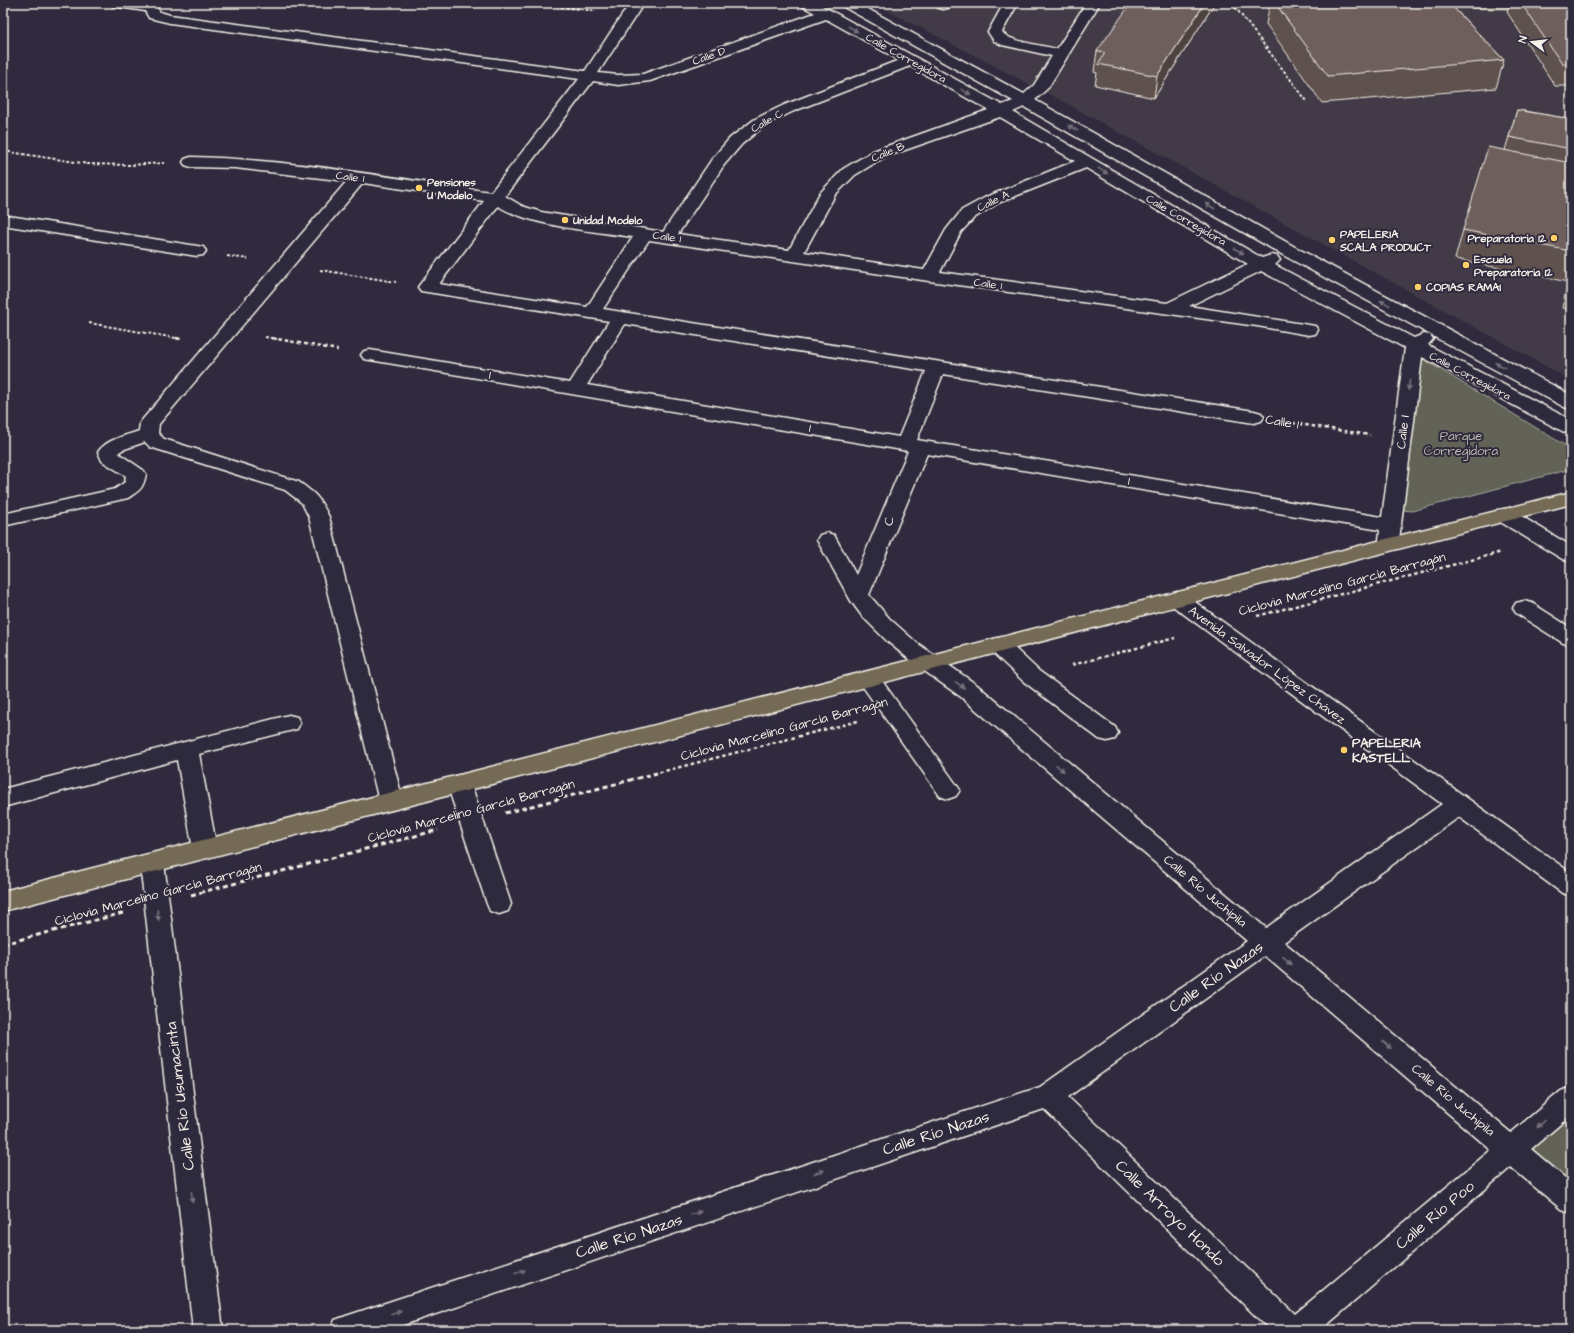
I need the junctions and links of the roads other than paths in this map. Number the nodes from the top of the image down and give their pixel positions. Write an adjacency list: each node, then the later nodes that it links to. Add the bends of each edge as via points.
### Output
1 (117, 3): 7 (street)
2 (637, 3): 11 (street)
3 (806, 3): 8 (street, Calle Corregidora)
4 (847, 3): 12 (street, Calle Corregidora)
5 (1011, 3): 9 (street, via 996,32 999,38)
6 (1092, 3): 9 (street, Calle B)
7 (153, 8): 11 (street, via 170,19)
8 (827, 14): 10 (street, Calle Corregidora, one-way to 10); 11 (street, Calle D, via 645,78 618,80)
9 (1061, 54): 12 (street, Calle B, via 1040,88)
10 (910, 61): 13 (street, Calle Corregidora, one-way to 13); 20 (street, Calle C, via 789,108 760,122 736,141 718,162)
11 (588, 77): 17 (street)
12 (1025, 100): 13 (street, Calle B); 22 (street, Calle Corregidora, one-way to 12)
13 (1001, 111): 15 (street, Calle Corregidora); 23 (street, Calle B, via 879,154 849,172 828,193)
14 (191, 162): 16 (street, Calle 1, via 235,163)
15 (1087, 162): 24 (street, Calle Corregidora, one-way to 24); 26 (street, Calle A, via 992,200 968,214 954,230)
16 (359, 178): 17 (street, Calle 1); 42 (street, via 150,423)
17 (496, 198): 19 (street, Calle 1, via 516,210 539,217); 29 (street, Calle 1, via 427,287)
18 (3, 220): 21 (street)
19 (644, 234): 20 (street, Calle 1); 29 (street)
20 (668, 237): 23 (street, Calle 1)
21 (197, 251)
22 (1289, 251): 24 (street); 25 (street, Calle Corregidora)
23 (794, 256): 26 (street, Calle 1)
24 (1262, 265): 27 (street, Calle Corregidora); 28 (street)
25 (1334, 275): 27 (street); 32 (street, Calle Corregidora, one-way to 25)
26 (929, 276): 28 (street, Calle 1)
27 (1310, 290): 33 (street, Calle Corregidora)
28 (1169, 309): 31 (street, Calle 1)
29 (592, 313): 30 (street, Calle 1)
30 (620, 318): 35 (street, Calle 1); 37 (street)
31 (1309, 330)
32 (1436, 330): 33 (street); 36 (street, Calle Corregidora, one-way to 32)
33 (1414, 347): 38 (street, Calle Corregidora); 47 (street, Calle I, one-way to 47)
34 (370, 355): 37 (street, 1)
35 (936, 368): 40 (street, Calle 1); 43 (street, C)
36 (1522, 377): 38 (street); 39 (street, Calle Corregidora)
37 (575, 389): 43 (street, 1)
38 (1504, 394): 41 (street, Calle Corregidora)
39 (1571, 403)
40 (1254, 417)
41 (1571, 428)
42 (148, 434): 46 (street, via 115,446 108,452 109,457 136,474 134,484 122,494); 64 (street, via 157,443 292,486 310,498 319,517)
43 (913, 445): 47 (street, 1); 51 (street, C)
44 (1571, 498): 45 (main road)
45 (1504, 515): 49 (main road); 50 (street)
46 (3, 520)
47 (1391, 525): 49 (street, Calle I)
48 (827, 540): 51 (street)
49 (1389, 545): 52 (main road)
50 (1571, 554)
51 (858, 595): 56 (street, via 887,629)
52 (1177, 599): 55 (main road); 65 (street, Avenida Salvador López Chávez)
53 (1524, 608): 54 (street)
54 (1571, 638)
55 (998, 645): 56 (main road); 59 (street, via 1031,676)
56 (928, 664): 57 (main road); 71 (street, Calle Río Juchipila, one-way to 71, via 969,691)
57 (869, 679): 61 (main road); 62 (street)
58 (289, 723): 60 (street)
59 (1107, 732)
60 (187, 749): 63 (street); 66 (street)
61 (459, 784): 64 (main road); 70 (street)
62 (948, 790)
63 (3, 798)
64 (391, 801): 66 (main road)
65 (1459, 804): 68 (street, Avenida Salvador López Chávez); 71 (street, Calle Río Nazas)
66 (205, 849): 67 (main road)
67 (152, 863): 69 (main road); 76 (street, Calle Río Usumacinta, one-way to 76)
68 (1571, 886)
69 (3, 901)
70 (499, 904)
71 (1265, 942): 72 (street, Calle Río Nazas); 74 (street, Calle Río Juchipila, one-way to 74)
72 (1049, 1096): 77 (street, Calle Río Nazas, one-way to 72); 78 (street, Calle Arroyo Hondo)
73 (1571, 1099): 74 (street, Calle Río Poo, one-way to 74)
74 (1511, 1150): 75 (street, Calle Río Juchipila); 79 (street, Calle Río Poo)
75 (1571, 1200)
76 (208, 1330)
77 (346, 1330)
78 (1291, 1330)
79 (1299, 1330)

